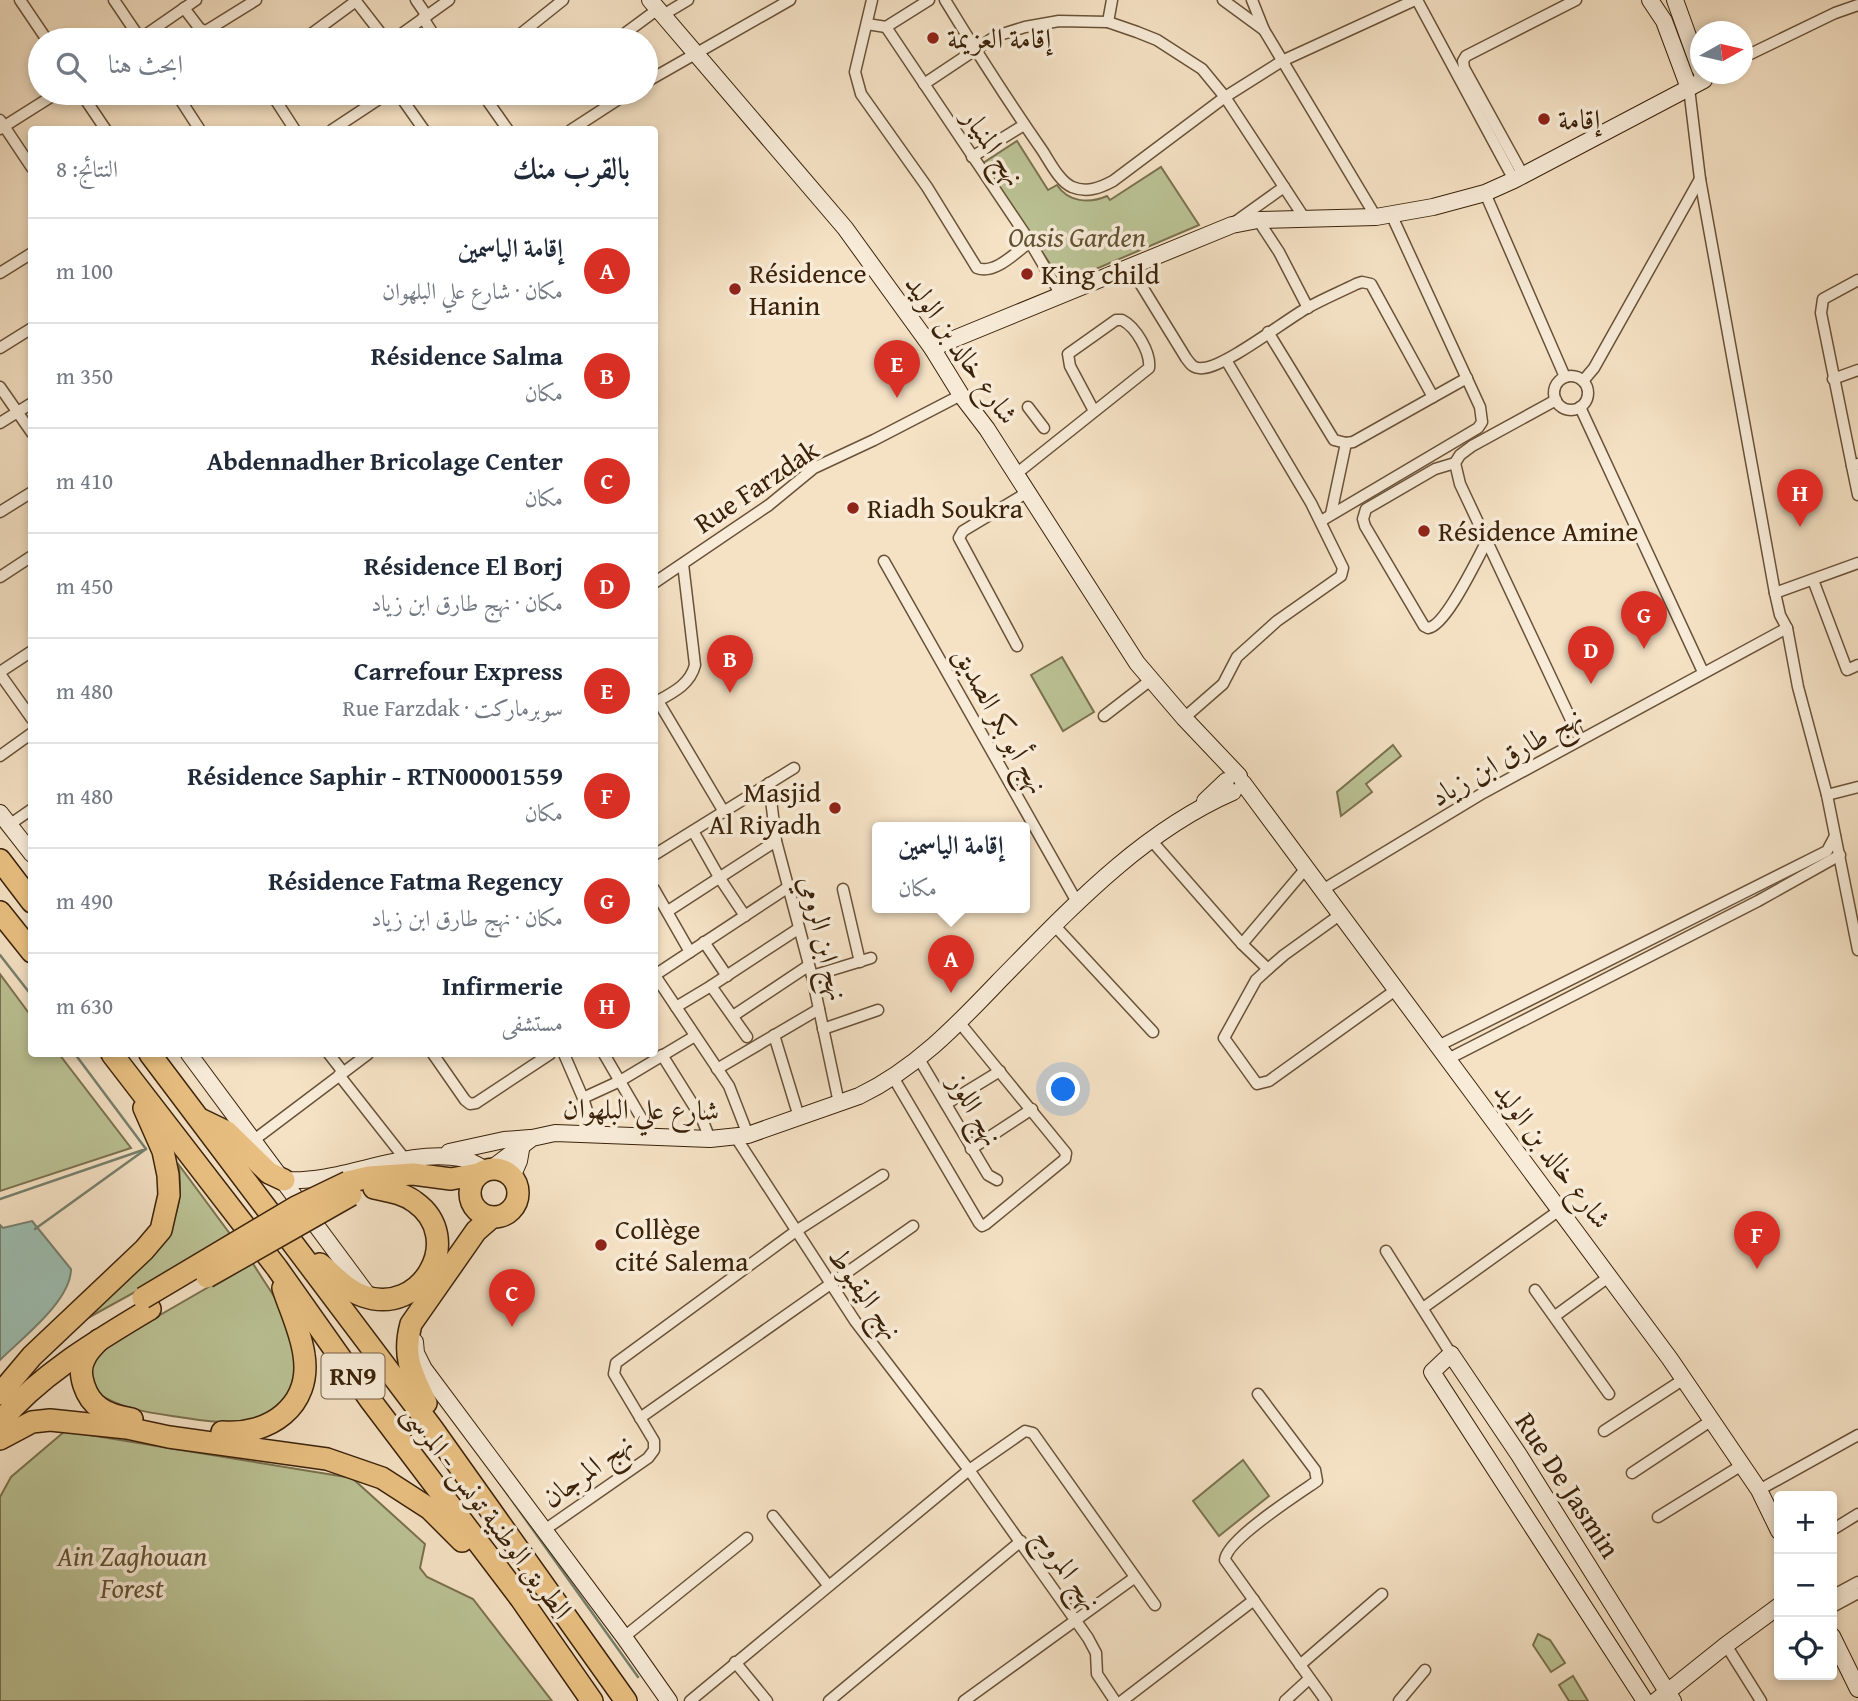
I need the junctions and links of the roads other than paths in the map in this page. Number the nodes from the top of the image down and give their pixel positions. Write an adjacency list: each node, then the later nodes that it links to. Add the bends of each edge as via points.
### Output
1 (20, 0): 30 (street)
2 (114, 0): 31 (street)
3 (196, 0): 23 (street)
4 (256, 0): 34 (street)
5 (356, 0): 35 (street); 36 (street)
6 (416, 0): 26 (street)
7 (449, 0): 26 (street)
8 (564, 0): 39 (street)
9 (688, 0): 24 (street)
10 (790, 0): 45 (street)
11 (872, 0): 28 (street)
12 (929, 0): 29 (street)
13 (945, 0): 43 (street)
14 (1112, 0): 27 (street)
15 (1223, 0): 41 (street)
16 (1252, 0): 41 (street)
17 (1416, 0): 46 (street); 71 (street)
18 (1576, 0): 71 (street, via 1463,61)
19 (1650, 0): 50 (street, via 1664,21)
20 (1831, 0): 25 (street)
21 (1677, 1): 42 (street)
22 (1858, 5): 25 (street)
23 (184, 8): 32 (street); 33 (street)
24 (657, 8): 40 (street); 45 (street, شارع خالد بن الوليد)
25 (1835, 13): 44 (street)
26 (425, 17): 37 (street); 38 (street)
27 (1108, 22): 43 (street, via 1059,21 1025,27); 51 (street, via 1169,47 1202,69)
28 (867, 24): 29 (street); 79 (street, via 855,72 861,94 977,268 993,269)
29 (886, 27): 48 (street, نهج المنيار)
30 (39, 28)
31 (132, 28)
32 (156, 28)
33 (199, 28)
34 (211, 28)
35 (319, 28)
36 (377, 28)
37 (410, 28)
38 (431, 28)
39 (528, 28)
40 (632, 28)
41 (1264, 30): 46 (street)
42 (1690, 35)
43 (975, 49): 48 (street); 61 (street)
44 (1753, 53)
45 (695, 54): 47 (street); 89 (street, شارع خالد بن الوليد, via 845,228)
46 (1282, 61): 51 (street); 75 (street)
47 (658, 75)
48 (924, 84): 69 (street, نهج المنيار)
49 (1694, 84): 50 (street)
50 (1689, 88): 71 (street); 72 (street)
51 (1225, 97): 61 (street, via 1113,181 1092,190 1070,186); 73 (street)
52 (36, 105): 60 (street)
53 (90, 105): 62 (street)
54 (184, 105): 63 (street)
55 (279, 105): 64 (street)
56 (370, 105): 65 (street)
57 (406, 105): 66 (street)
58 (490, 105): 67 (street)
59 (610, 105): 68 (street)
60 (1, 125): 70 (street)
61 (1024, 125): 69 (street)
62 (103, 126)
63 (197, 126)
64 (292, 126)
65 (341, 126)
66 (421, 126)
67 (505, 126)
68 (577, 126)
69 (972, 157): 79 (street, نهج المنيار)
70 (28, 162)
71 (1519, 178): 74 (street)
72 (1700, 179): 95 (street); 126 (street)
73 (1284, 187): 76 (street); 78 (street)
74 (1485, 193): 75 (street); 92 (street)
75 (1383, 216): 76 (street); 93 (street)
76 (1305, 219): 77 (street)
77 (1258, 220): 78 (street); 85 (street)
78 (1232, 225): 81 (street)
79 (1030, 242): 84 (street, نهج المنيار)
80 (28, 255): 82 (street)
81 (1130, 267): 84 (street); 90 (street, via 1192,366 1200,369)
82 (1, 270)
83 (1858, 281): 94 (street, via 1821,304)
84 (1061, 295): 89 (street)
85 (1308, 308): 87 (street); 98 (street, via 1356,284 1371,284)
86 (28, 330): 88 (street)
87 (1268, 332): 90 (street); 108 (street, via 1335,440)
88 (0, 348)
89 (932, 348): 97 (street, شارع خالد بن الوليد)
90 (1226, 360): 117 (street)
91 (1858, 370): 94 (street)
92 (1565, 377): 95 (street); 99 (street, via 1556,384)
93 (1467, 379): 98 (street); 116 (street, via 1482,414 1478,428)
94 (1833, 379): 110 (street)
95 (1583, 381): 102 (street, via 1588,395)
96 (0, 387): 104 (street)
97 (961, 395): 111 (street, شارع خالد بن الوليد); 122 (street, Rue Farzdak, via 814,468)
98 (1433, 397): 108 (street)
99 (1556, 400): 102 (street, via 1569,410); 109 (street, via 1472,446)
100 (28, 405): 104 (street)
101 (1028, 407): 107 (street)
102 (1580, 407): 131 (street)
103 (1094, 411): 103 (street, via 1149,368 1149,357 1122,320 1068,354); 111 (street)
104 (17, 412): 105 (street); 106 (street)
105 (0, 424)
106 (28, 427)
107 (1044, 428)
108 (1346, 443): 116 (street)
109 (1455, 463): 118 (street); 118 (street, via 1434,469 1366,509 1365,526 1427,628 1444,616)
110 (1855, 465): 114 (street)
111 (1016, 474): 112 (street, شارع خالد بن الوليد)
112 (1028, 492): 128 (street, via 963,531 959,538); 133 (street, شارع خالد بن الوليد, via 1110,622)
113 (28, 494): 115 (street)
114 (1858, 495)
115 (0, 512)
116 (1331, 513): 117 (street)
117 (1321, 521): 138 (street, via 1343,568 1341,576 1237,657 1223,684)
118 (1487, 541): 140 (street)
119 (28, 559): 123 (street)
120 (884, 561): 165 (street, نهج أبو بكر الصديق)
121 (1858, 563): 125 (street)
122 (683, 564): 124 (street, Rue Farzdak); 134 (street, via 695,665 687,682)
123 (0, 577)
124 (658, 580)
125 (1813, 580): 126 (street); 130 (street, via 1847,670)
126 (1775, 593): 127 (street)
127 (1787, 628): 131 (street, نهج طارق ابن زياد); 146 (street)
128 (1017, 646)
129 (28, 654): 132 (street)
130 (1858, 666)
131 (1703, 672): 140 (street, نهج طارق ابن زياد)
132 (0, 673): 136 (street)
133 (1152, 679): 137 (street); 138 (street, شارع خالد بن الوليد)
134 (658, 701)
135 (658, 705): 148 (street)
136 (28, 713)
137 (1104, 716)
138 (1184, 718): 144 (street, شارع خالد بن الوليد, via 1208,744)
139 (28, 736): 141 (street)
140 (1580, 739): 162 (street, نهج طارق ابن زياد)
141 (0, 756)
142 (794, 768): 143 (street)
143 (769, 783): 148 (street); 153 (street, نهج ابن الرومي)
144 (1233, 784): 152 (street, شارع علي البلهوان); 158 (street, شارع خالد بن الوليد, via 1258,800)
145 (1858, 787): 146 (street)
146 (1827, 795): 151 (street)
147 (28, 810): 149 (street)
148 (724, 812): 150 (street)
149 (4, 819): 154 (street)
150 (693, 831): 155 (street); 159 (street)
151 (1835, 835): 156 (street); 196 (street, via 1827,851)
152 (1151, 840): 165 (street, شارع علي البلهوان); 173 (street)
153 (776, 841): 159 (street); 160 (street, نهج ابن الرومي)
154 (28, 849)
155 (658, 849)
156 (1840, 855): 175 (street); 196 (street, via 1758,901)
157 (0, 860): 164 (highway)
158 (1307, 867): 162 (street, شارع خالد بن الوليد); 173 (street)
159 (719, 877): 166 (street); 169 (street)
160 (787, 888): 169 (street); 171 (street, نهج ابن الرومي)
161 (844, 889): 178 (street, via 865,960)
162 (1324, 889): 168 (street, شارع خالد بن الوليد)
163 (658, 895): 166 (street)
164 (28, 897)
165 (1077, 902): 170 (street, شارع علي البلهوان)
166 (668, 911): 176 (street)
167 (0, 912): 174 (highway)
168 (1341, 914): 177 (street); 183 (street, شارع خالد بن الوليد)
169 (745, 916): 172 (street)
170 (1054, 925): 190 (street, شارع علي البلهوان); 192 (street)
171 (798, 929): 178 (street, نهج ابن الرومي); 180 (street)
172 (704, 942): 176 (street); 180 (street)
173 (1242, 944): 177 (street)
174 (28, 947)
175 (1858, 950)
176 (690, 952): 179 (street)
177 (1268, 969): 183 (street, via 1256,980 1224,1038 1258,1084 1269,1081)
178 (810, 971): 187 (street, نهج ابن الرومي); 189 (street)
179 (658, 972)
180 (727, 976): 182 (street)
181 (658, 979): 184 (street, نهج اليقبوط)
182 (711, 986): 186 (street); 189 (street)
183 (1397, 989): 196 (street, شارع خالد بن الوليد)
184 (666, 992): 185 (street); 186 (street, نهج اليقبوط)
185 (658, 997)
186 (676, 1007): 193 (street, نهج اليقبوط)
187 (819, 1009): 191 (street, نهج ابن الرومي); 194 (street)
188 (878, 1010): 191 (street)
189 (733, 1016): 195 (street)
190 (959, 1023): 207 (street, شارع علي البلهوان); 209 (street)
191 (823, 1029): 215 (street, نهج ابن الرومي)
192 (1153, 1032)
193 (695, 1035): 197 (street); 208 (street, نهج اليقبوط)
194 (774, 1035): 208 (street); 218 (street)
195 (747, 1037)
196 (1443, 1052): 237 (street, شارع خالد بن الوليد)
197 (662, 1055): 212 (street); 223 (street)
198 (114, 1057): 213 (highway, الطريق الوطنية تونس - المرسى / RN9)
199 (152, 1057): 219 (highway, الطريق الوطنية تونس - المرسى / RN9)
200 (192, 1057): 224 (street)
201 (331, 1057): 210 (street)
202 (364, 1057): 210 (street)
203 (435, 1057): 204 (street, via 470,1104)
204 (545, 1057)
205 (566, 1057): 214 (street)
206 (606, 1057): 212 (street)
207 (919, 1059): 211 (street, شارع علي البلهوان); 216 (street, نهج اللوز)
208 (717, 1069): 221 (street, نهج اليقبوط, via 729,1086)
209 (1000, 1071): 216 (street); 217 (street)
210 (341, 1073): 224 (street); 228 (street)
211 (893, 1077): 215 (street, شارع علي البلهوان); 217 (street, via 982,1226 1065,1159 1066,1153)
212 (620, 1081): 214 (street); 222 (street)
213 (135, 1083): 243 (highway, الطريق الوطنية تونس - المرسى / RN9); 257 (highway, via 167,1164 169,1195 160,1230 32,1356)
214 (583, 1098): 220 (street)
215 (839, 1103): 218 (street, شارع علي البلهوان)
216 (946, 1104): 226 (street, نهج اللوز)
217 (1032, 1109): 226 (street)
218 (799, 1117): 221 (street, شارع علي البلهوان)
219 (198, 1118): 232 (highway, via 228,1132 269,1173); 241 (highway, الطريق الوطنية تونس - المرسى / RN9)
220 (595, 1136): 222 (street, شارع علي البلهوان); 225 (street, شارع علي البلهوان, via 568,1132)
221 (741, 1136): 223 (street, شارع علي البلهوان); 240 (street, نهج اليقبوط)
222 (653, 1138): 223 (street, شارع علي البلهوان)
223 (710, 1139)
224 (254, 1140): 232 (street)
225 (527, 1141): 227 (street, via 504,1140); 229 (street); 231 (street)
226 (971, 1149): 233 (street, نهج اللوز, via 988,1175)
227 (437, 1155): 228 (street); 229 (street, via 463,1158)
228 (405, 1159): 232 (street, via 318,1179)
229 (485, 1171): 231 (highway, via 506,1172); 235 (highway, via 452,1179 413,1174 369,1177); 236 (highway, via 472,1182)
230 (883, 1175): 240 (street, نهج المرجان)
231 (512, 1177): 238 (highway, via 517,1185 515,1203 501,1216)
232 (284, 1180): 247 (street)
233 (997, 1180)
234 (374, 1188): 235 (highway); 236 (highway, via 416,1185); 247 (highway, via 416,1202 437,1239 437,1253 431,1272 418,1286 398,1297)
235 (350, 1189): 248 (highway, bridge, via 296,1207)
236 (471, 1200): 238 (highway, via 475,1208)
237 (1561, 1209): 244 (street, شارع خالد بن الوليد); 250 (street)
238 (492, 1217): 249 (highway, via 476,1231)
239 (913, 1226): 245 (street)
240 (796, 1231): 245 (street, نهج اليقبوط); 258 (street, نهج المرجان, via 615,1363 614,1374)
241 (294, 1243): 247 (highway, via 352,1291); 261 (highway, الطريق الوطنية تونس - المرسى / RN9)
242 (1386, 1251): 250 (street, Rue De Jasmin)
243 (277, 1268): 252 (highway, via 301,1338 305,1366 297,1395 272,1424 226,1433 164,1426 109,1413 95,1404 83,1383 84,1359); 283 (highway, الطريق الوطنية تونس - المرسى / RN9)
244 (1610, 1276): 251 (street); 254 (street, شارع خالد بن الوليد)
245 (830, 1283): 258 (street); 266 (street, نهج اليقبوط)
246 (1535, 1290): 251 (street)
247 (370, 1298)
248 (147, 1303): 252 (highway); 257 (highway, via 88,1332)
249 (423, 1307): 261 (highway, via 411,1325 408,1360); 274 (street, الطريق الوطنية تونس - المرسى, via 415,1340 419,1360)
250 (1423, 1308): 253 (street, Rue De Jasmin)
251 (1555, 1316): 256 (street)
252 (99, 1340): 260 (highway, via 47,1377)
253 (1451, 1353): 297 (street, Rue De Jasmin, via 1519,1455); 310 (street, Rue De Jasmin, via 1432,1373)
254 (1684, 1379): 259 (street, شارع خالد بن الوليد); 262 (street)
255 (1258, 1394): 284 (street, via 1315,1470 1317,1481 1226,1552 1227,1564)
256 (1609, 1394)
257 (0, 1395)
258 (640, 1418): 274 (street, نهج المرجان, via 654,1441 648,1458)
259 (1713, 1420): 265 (street, شارع خالد بن الوليد); 267 (street)
260 (0, 1422)
261 (432, 1428): 299 (highway, الطريق الوطنية تونس - المرسى / RN9)
262 (1604, 1431)
263 (1858, 1435): 268 (street)
264 (0, 1439): 283 (highway, via 32,1422 50,1420 241,1445 357,1468 382,1478 430,1509)
265 (1742, 1465): 268 (street, شارع خالد بن الوليد); 271 (street)
266 (969, 1470): 276 (street, نهج المروج); 277 (street, via 1030,1430); 279 (street)
267 (1632, 1473)
268 (1759, 1490): 272 (street, شارع خالد بن الوليد)
269 (1858, 1514): 273 (street)
270 (773, 1516): 279 (street)
271 (1658, 1517)
272 (1774, 1521)
273 (1837, 1527)
274 (543, 1531): 289 (street, الطريق الوطنية تونس - المرسى)
275 (747, 1538): 289 (street)
276 (1021, 1541): 288 (street, نهج المروج); 303 (street)
277 (1134, 1578): 286 (street); 288 (street)
278 (1858, 1582): 282 (street)
279 (828, 1585): 292 (street)
280 (1858, 1593): 285 (street)
281 (1382, 1594): 293 (street)
282 (1837, 1594)
283 (521, 1600): 298 (highway, الطريق الوطنية تونس - المرسى / RN9)
284 (1254, 1600): 293 (street); 306 (street)
285 (1837, 1604)
286 (1155, 1605)
287 (1774, 1610): 290 (street)
288 (1075, 1619): 304 (street); 305 (street, نهج المروج, via 1094,1649 1097,1674)
289 (624, 1637): 300 (street, الطريق الوطنية تونس - المرسى)
290 (1726, 1644): 297 (street); 311 (street)
291 (1837, 1646): 296 (street)
292 (735, 1662): 301 (street); 302 (street)
293 (1300, 1665): 295 (street)
294 (1425, 1670): 309 (street)
295 (1309, 1679): 307 (street); 308 (street)
296 (1858, 1689)
297 (1666, 1698)
298 (592, 1701)
299 (626, 1701)
300 (669, 1701)
301 (690, 1701)
302 (767, 1701)
303 (829, 1701)
304 (964, 1701)
305 (1115, 1701)
306 (1122, 1701)
307 (1286, 1701)
308 (1326, 1701)
309 (1399, 1701)
310 (1645, 1701)
311 (1762, 1701)

